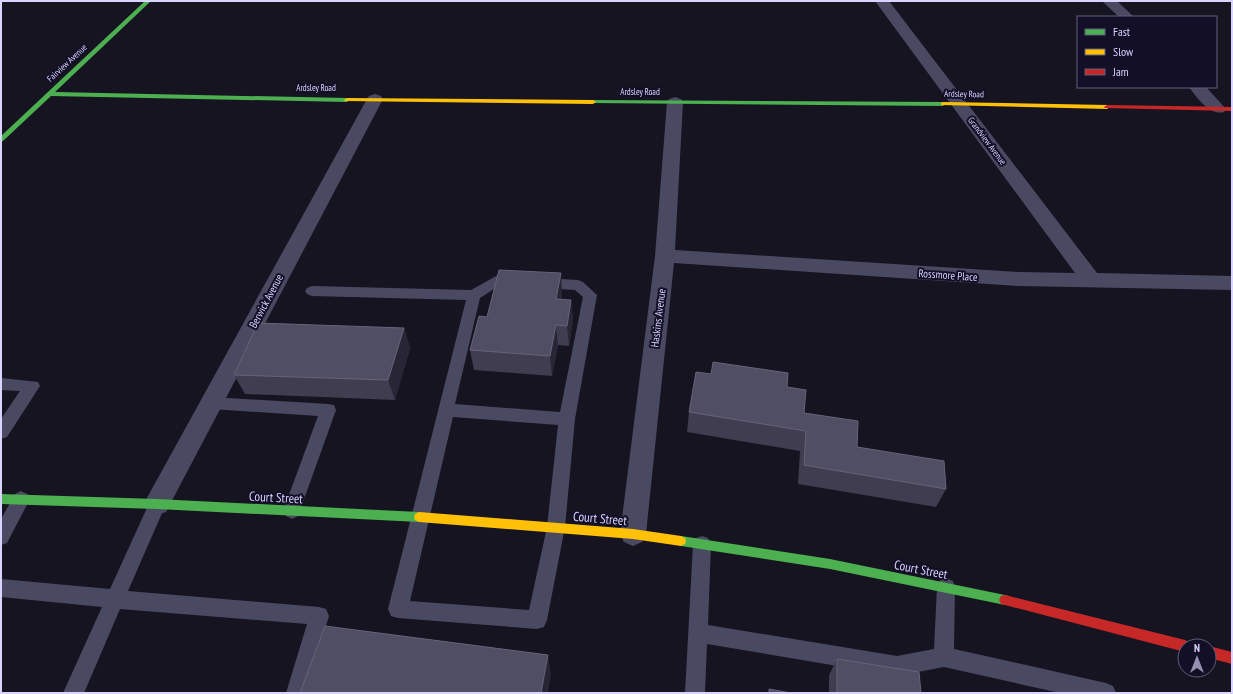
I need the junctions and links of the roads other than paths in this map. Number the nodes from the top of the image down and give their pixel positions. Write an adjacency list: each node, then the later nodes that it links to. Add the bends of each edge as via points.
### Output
1 (148, 1): 6 (street, Fairview Avenue)
2 (882, 1): 9 (street, Grandview Avenue)
3 (1109, 1): 4 (street)
4 (1126, 16)
5 (1198, 88): 10 (street)
6 (49, 94): 7 (street, Ardsley Road); 11 (street, Fairview Avenue)
7 (375, 99): 8 (street, Ardsley Road); 18 (street, Berwick Avenue)
8 (675, 102): 9 (street, Ardsley Road); 12 (street, Haskins Avenue)
9 (960, 104): 10 (street, Ardsley Road); 13 (street, Grandview Avenue)
10 (1225, 109)
11 (1, 140)
12 (665, 256): 13 (street, Rossmore Place, via 1019,279); 28 (street, Haskins Avenue)
13 (1092, 281): 14 (street, Rossmore Place)
14 (1232, 284)
15 (312, 291): 16 (lane)
16 (474, 295): 19 (lane); 20 (lane, via 498,280 578,285 590,295)
17 (1, 384): 21 (lane, via 32,386)
18 (211, 403): 24 (street, Berwick Avenue); 25 (lane, via 328,410)
19 (445, 410): 20 (lane); 26 (lane)
20 (567, 420): 27 (lane)
21 (1, 432)
22 (1, 499): 23 (street, Court Street)
23 (21, 499): 24 (street, Court Street); 29 (lane)
24 (157, 504): 25 (street, Court Street); 33 (lane)
25 (292, 511): 26 (street, Court Street)
26 (421, 517): 27 (street, Court Street); 27 (lane, via 398,609 537,620)
27 (556, 527): 28 (street, Court Street)
28 (633, 534): 30 (street, Court Street)
29 (1, 537)
30 (702, 544): 31 (street, Court Street, via 830,564); 34 (lane)
31 (946, 587): 35 (street, Court Street, via 1024,604); 37 (lane)
32 (1, 588): 33 (lane)
33 (115, 599): 39 (lane); 40 (lane, via 319,616)
34 (698, 633): 37 (lane, via 897,666); 41 (lane)
35 (1177, 644)
36 (1217, 654): 38 (street)
37 (944, 657): 42 (lane)
38 (1232, 658)
39 (74, 693)
40 (296, 693)
41 (695, 693)
42 (1106, 693)

